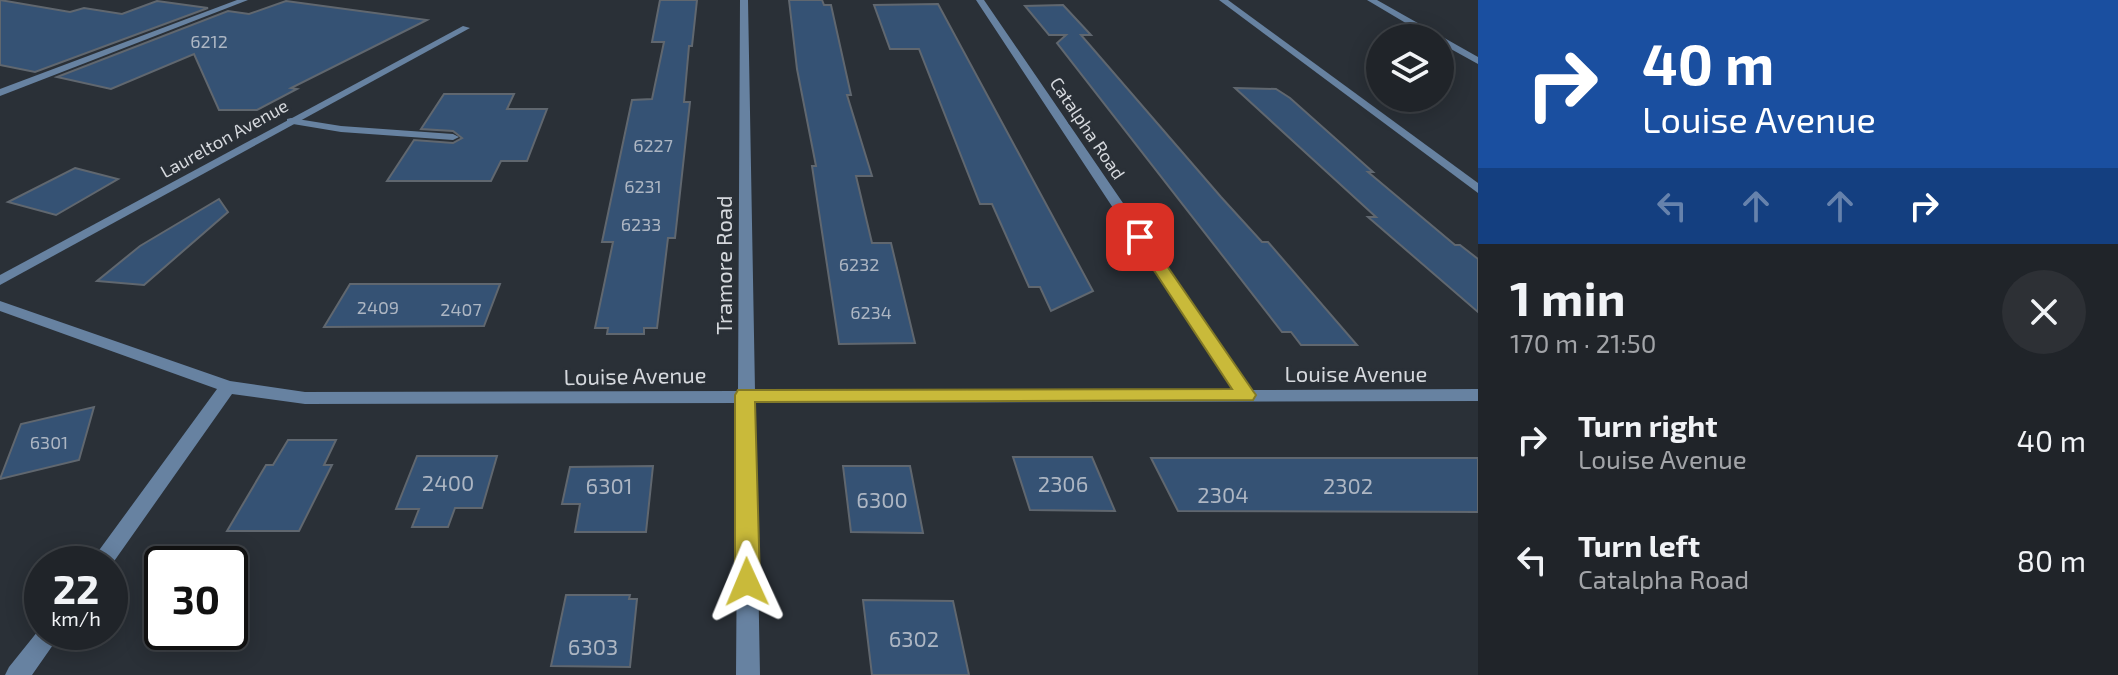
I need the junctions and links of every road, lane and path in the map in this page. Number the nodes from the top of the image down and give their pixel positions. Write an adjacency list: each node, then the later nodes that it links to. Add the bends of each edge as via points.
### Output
1 (244, 0): 10 (street)
2 (744, 0): 17 (street, Tramore Road)
3 (980, 0): 18 (street, Catalpha Road)
4 (1223, 0): 13 (street)
5 (1371, 0): 6 (street)
6 (1413, 24)
7 (466, 28): 11 (street, Laurelton Avenue)
8 (1454, 47): 9 (street)
9 (1478, 61)
10 (0, 93)
11 (291, 121): 12 (street); 14 (street, Laurelton Avenue)
12 (453, 137)
13 (1478, 189)
14 (0, 281)
15 (0, 306): 16 (street, Louise Avenue)
16 (228, 387): 17 (street, Louise Avenue, via 305,398); 20 (street)
17 (745, 395): 18 (street, Louise Avenue); 23 (street, Tramore Road)
18 (1246, 395): 19 (street, Louise Avenue)
19 (1478, 395)
20 (113, 546)
21 (37, 650): 22 (street)
22 (17, 675)
23 (748, 675)

